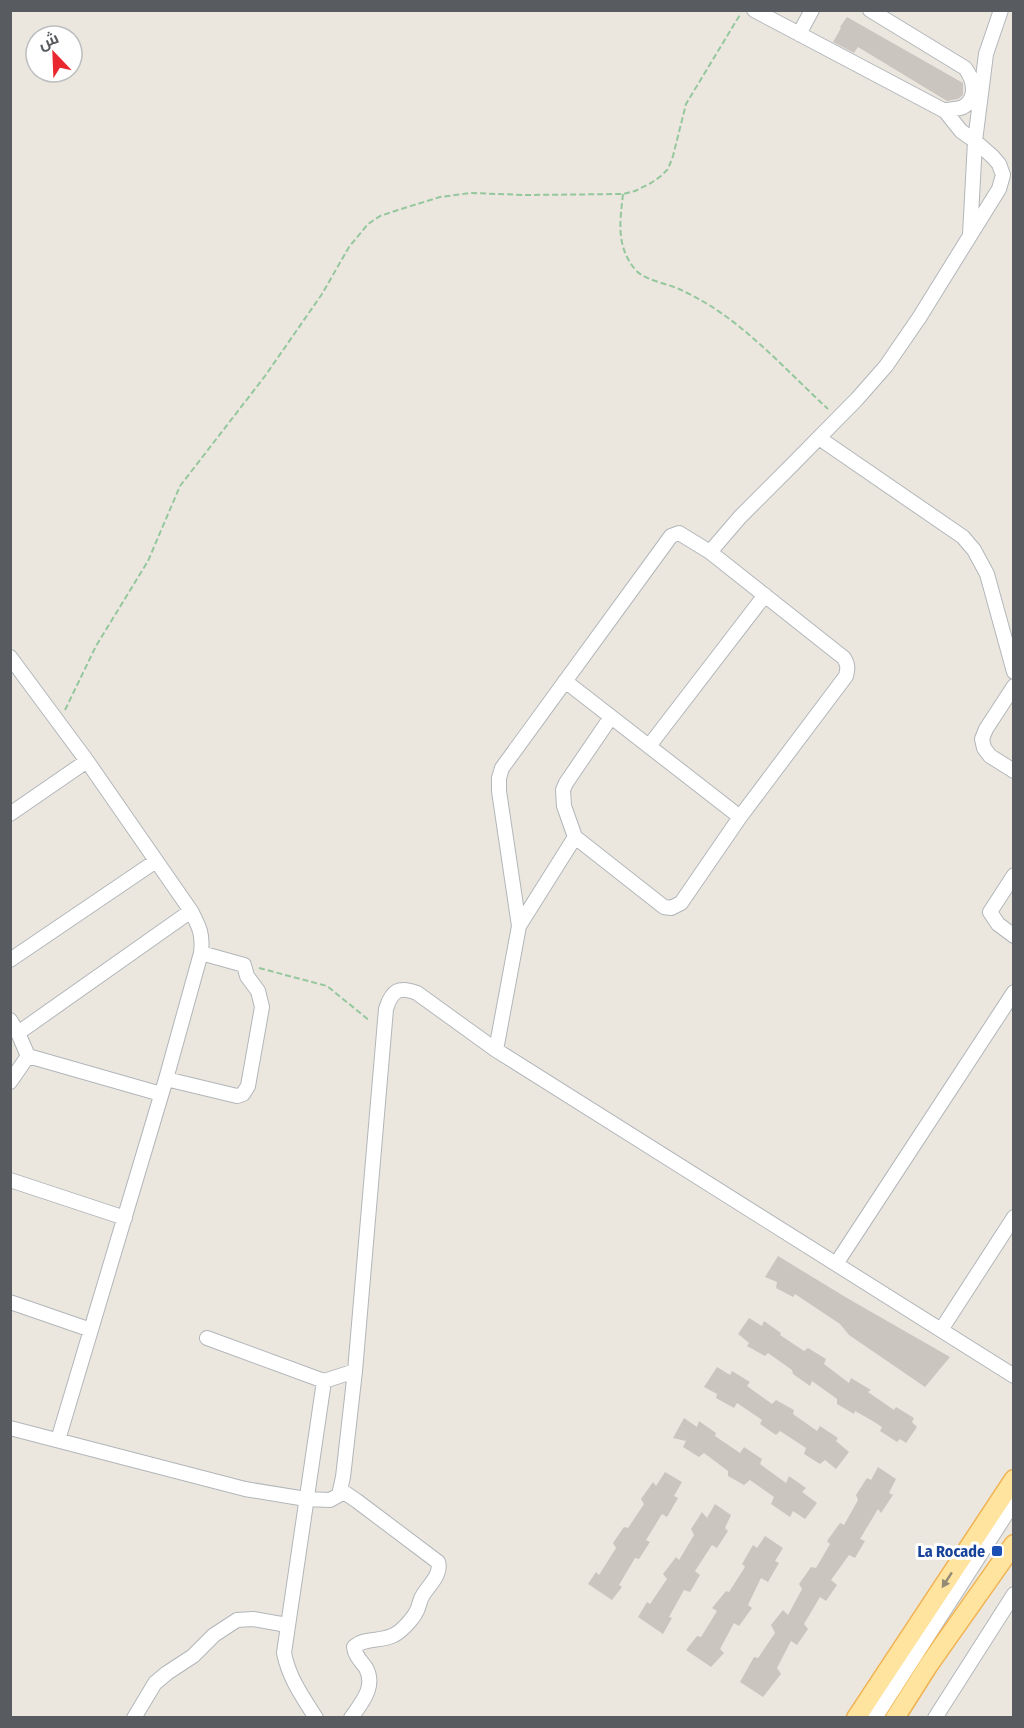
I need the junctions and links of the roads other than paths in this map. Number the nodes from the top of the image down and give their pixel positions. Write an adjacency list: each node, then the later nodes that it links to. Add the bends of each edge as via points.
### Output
1 (754, 10): 5 (street)
2 (812, 10): 5 (street)
3 (870, 10): 6 (street, via 965,68 973,84 970,101 961,108)
4 (1001, 10): 7 (street, via 986,54)
5 (799, 34): 6 (street)
6 (945, 111): 7 (street)
7 (975, 141): 8 (street); 9 (street)
8 (1008, 178): 9 (street)
9 (970, 237): 10 (street, via 886,366)
10 (819, 438): 11 (street); 14 (street, via 963,537 974,550 987,574)
11 (710, 552): 12 (street); 15 (street, via 679,533 671,536)
12 (765, 595): 18 (street); 22 (street, via 844,658 848,669)
13 (10, 657): 19 (street)
14 (1014, 672)
15 (565, 681): 17 (street); 27 (street, via 508,757 499,778)
16 (1014, 686): 20 (street, via 981,739 990,756)
17 (611, 717): 18 (street); 23 (street, via 563,790)
18 (649, 746): 22 (street)
19 (87, 761): 21 (street); 24 (street)
20 (1014, 771)
21 (10, 814)
22 (740, 817): 23 (street, via 681,903 671,908 664,907)
23 (575, 837): 27 (street)
24 (156, 861): 26 (street); 30 (street)
25 (1014, 875): 28 (street, via 990,912)
26 (191, 911): 29 (street, via 203,939); 33 (street)
27 (519, 926): 34 (street)
28 (1014, 936)
29 (201, 953): 36 (street); 36 (street, via 244,965 258,991 262,1007 249,1086 237,1096)
30 (10, 960)
31 (1014, 992): 42 (street)
32 (10, 1020): 33 (street)
33 (18, 1033): 35 (street)
34 (496, 1050): 42 (street); 47 (street, via 417,993 405,989 390,998)
35 (28, 1056): 37 (street); 38 (street)
36 (166, 1079): 38 (street)
37 (10, 1082)
38 (160, 1094): 41 (street)
39 (10, 1180): 41 (street)
40 (1014, 1217): 45 (street)
41 (125, 1218): 44 (street)
42 (836, 1264): 45 (street)
43 (10, 1302): 44 (street)
44 (91, 1330): 51 (street)
45 (941, 1330): 48 (street)
46 (207, 1338): 49 (street)
47 (355, 1371): 49 (street); 53 (street)
48 (1014, 1376)
49 (324, 1381): 54 (street)
50 (10, 1428): 51 (street)
51 (58, 1440): 54 (street, via 245,1489)
52 (1014, 1479): 63 (main road, one-way to 63)
53 (341, 1490): 54 (street, via 330,1500); 62 (street, via 440,1568 415,1615 398,1632 362,1641 354,1647 371,1680 369,1691)
54 (306, 1499): 59 (street)
55 (1014, 1502): 64 (street)
56 (1014, 1511): 65 (street)
57 (1014, 1544): 66 (main road)
58 (1014, 1594): 67 (street)
59 (287, 1625): 60 (street, via 253,1618 237,1620 155,1683); 61 (street, via 287,1669)
60 (134, 1718)
61 (316, 1718)
62 (351, 1718)
63 (856, 1718)
64 (875, 1718)
65 (882, 1718)
66 (895, 1718)
67 (935, 1718)

